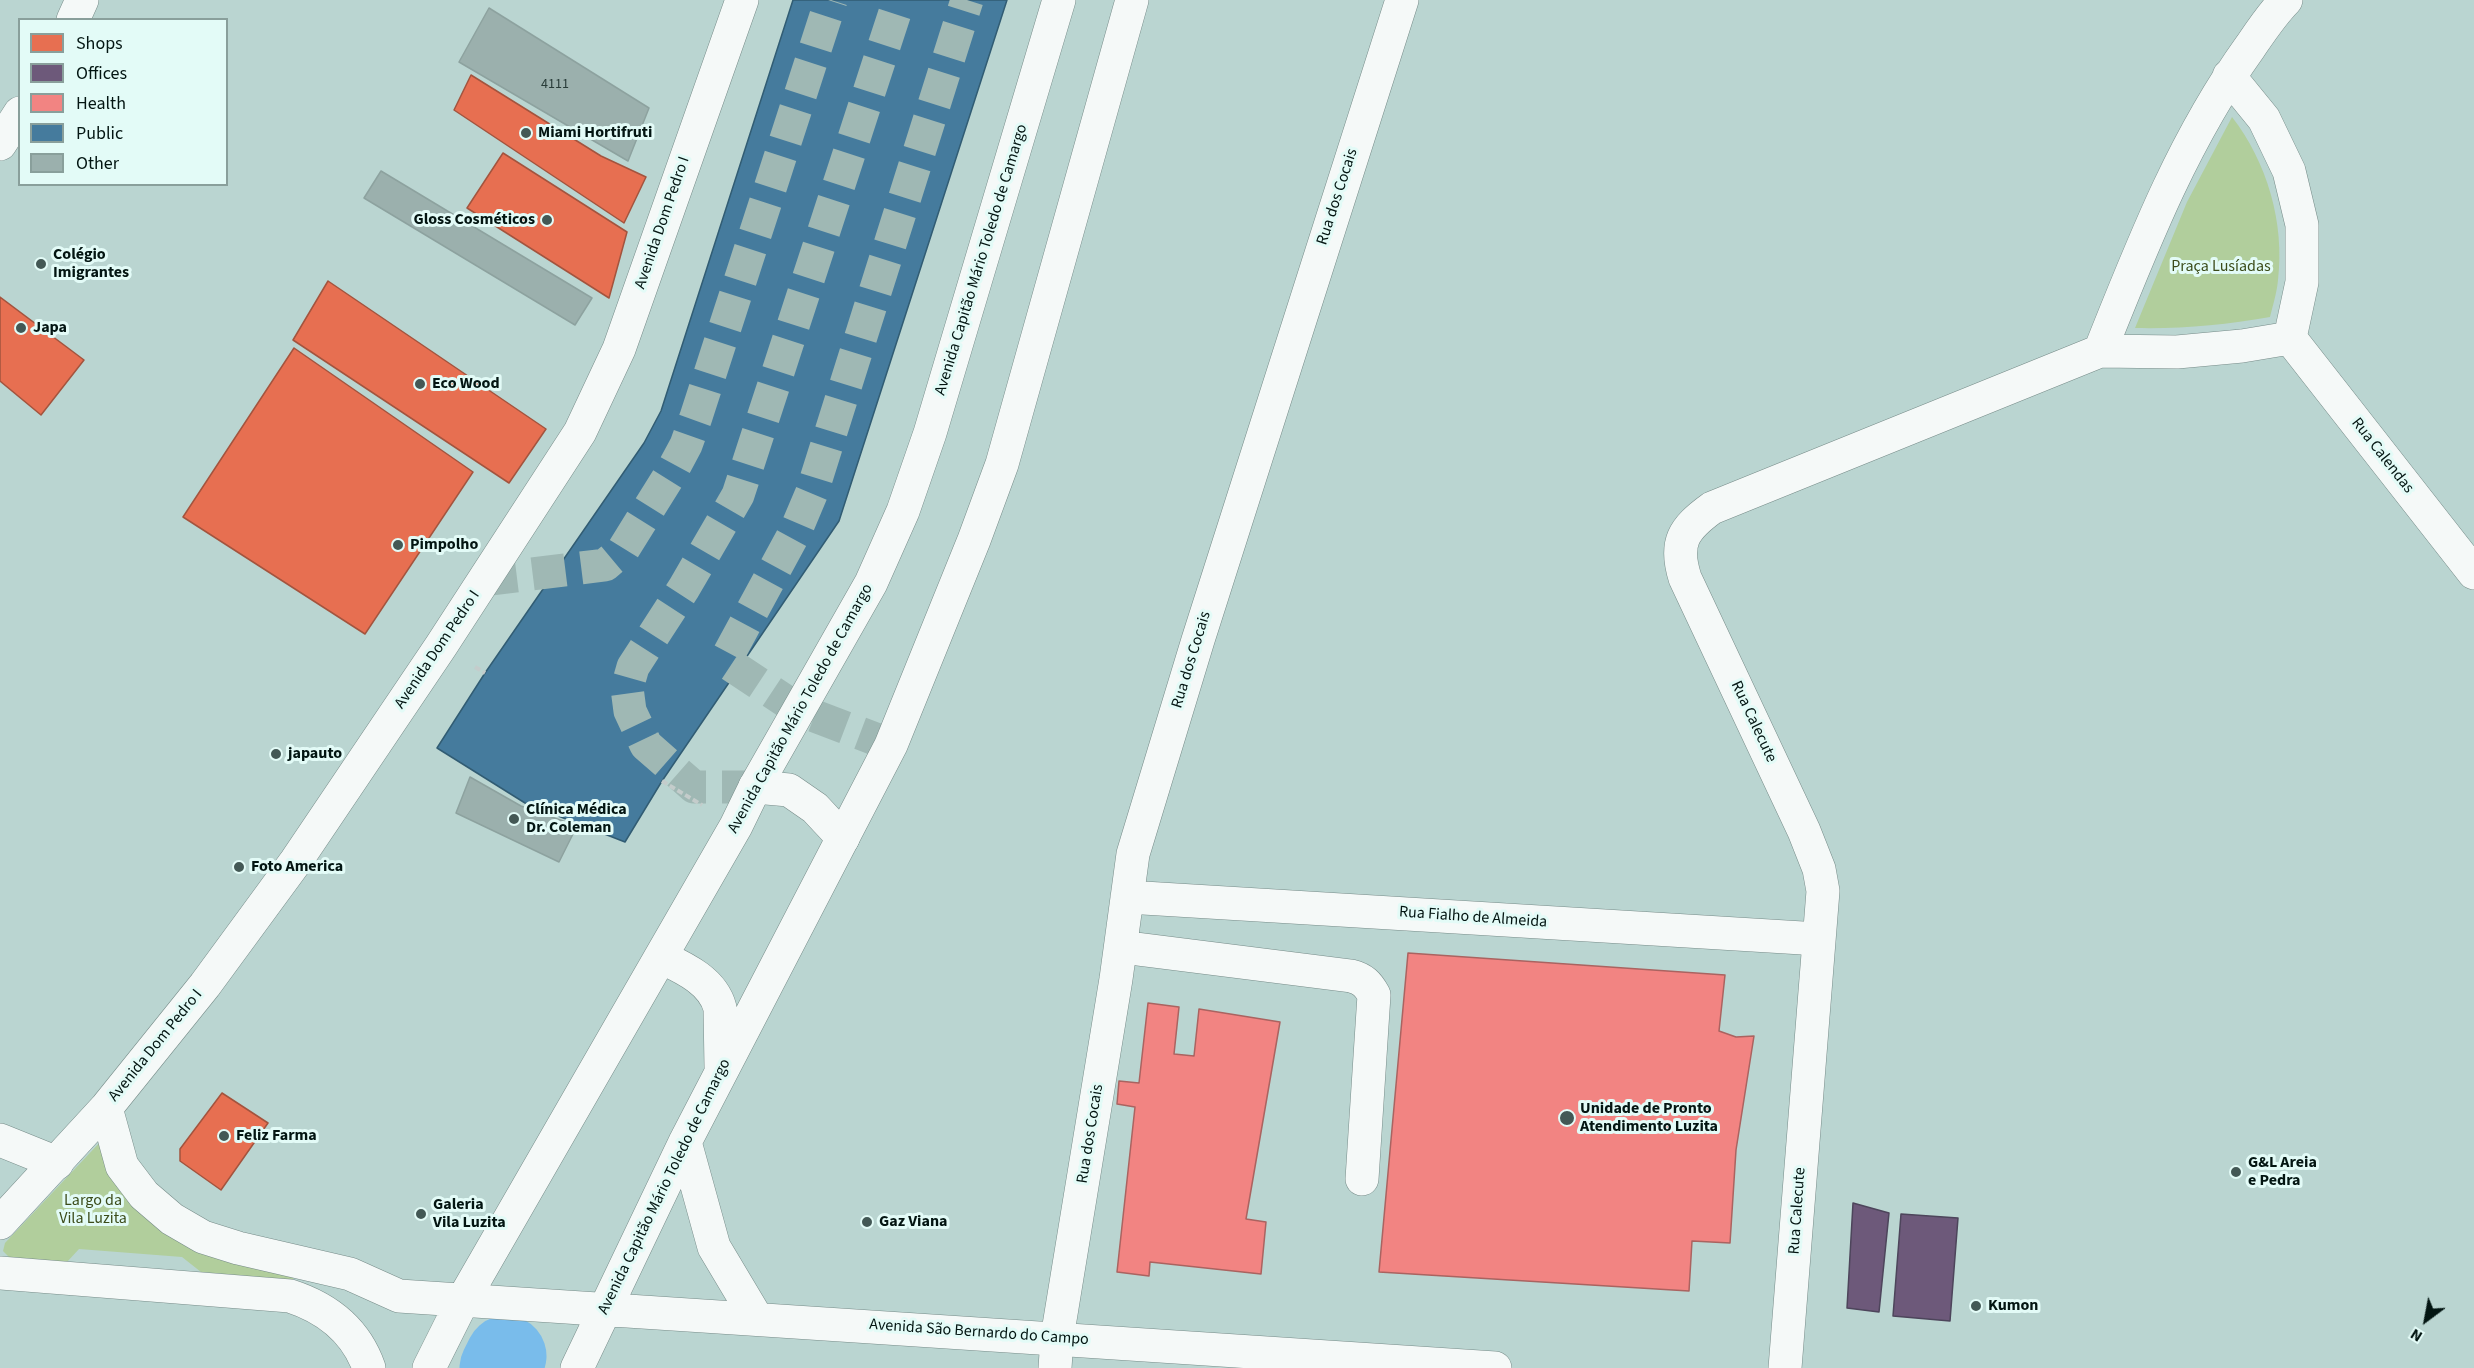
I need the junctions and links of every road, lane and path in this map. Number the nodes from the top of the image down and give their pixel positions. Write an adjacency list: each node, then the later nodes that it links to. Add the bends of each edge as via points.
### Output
1 (82, 0): 7 (main road)
2 (742, 0): 21 (main road, Avenida Dom Pedro I, via 619,349 580,432 296,861 205,985)
3 (1059, 0): 14 (main road, Avenida Capitão Mário Toledo de Camargo, via 930,433 903,511 871,583)
4 (1132, 0): 15 (main road, Avenida Capitão Mário Toledo de Camargo, via 1002,464 891,745)
5 (1402, 0): 16 (main road, Rua dos Cocais, via 1198,640 1133,854)
6 (2276, 3): 8 (main road)
7 (74, 18)
8 (2229, 76): 11 (main road, via 2264,119 2289,171 2301,225 2302,282); 12 (main road, via 2166,192)
9 (18, 115): 10 (main road)
10 (0, 144)
11 (2290, 338): 12 (main road, via 2177,352); 13 (main road, Rua Calendas)
12 (2100, 351): 17 (main road, Rua Calecute, via 1712,508 1694,521 1682,539 1679,559 1685,578 1819,869 1823,891)
13 (2474, 573)
14 (755, 787): 15 (main road, via 789,790 815,808); 19 (main road, Avenida Capitão Mário Toledo de Camargo)
15 (843, 838): 20 (main road, Avenida Capitão Mário Toledo de Camargo)
16 (1127, 897): 17 (main road, Rua Fialho de Almeida); 18 (main road, Rua dos Cocais)
17 (1819, 939): 36 (main road, Rua Calecute)
18 (1121, 947): 25 (main road, via 1351,976 1370,986 1374,995); 31 (main road, Rua dos Cocais)
19 (661, 957): 20 (main road, via 692,972 718,998); 28 (main road, Avenida Capitão Mário Toledo de Camargo)
20 (721, 1072): 23 (main road, Avenida Capitão Mário Toledo de Camargo)
21 (106, 1108): 24 (main road, Avenida Dom Pedro I); 28 (main road, via 122,1166 144,1195 203,1237 350,1274 399,1296)
22 (0, 1140): 24 (main road)
23 (685, 1142): 29 (main road, Avenida Capitão Mário Toledo de Camargo); 30 (main road, via 714,1247)
24 (57, 1163): 26 (main road, Avenida Dom Pedro I)
25 (1362, 1179)
26 (0, 1223)
27 (0, 1273): 32 (main road, via 290,1296 330,1314 349,1332)
28 (463, 1300): 29 (main road, Avenida São Bernardo do Campo); 33 (main road, Avenida Capitão Mário Toledo de Camargo)
29 (604, 1309): 30 (main road, Avenida São Bernardo do Campo); 34 (main road, Avenida Capitão Mário Toledo de Camargo)
30 (758, 1319): 31 (main road, Avenida São Bernardo do Campo)
31 (1056, 1353): 35 (main road, Avenida São Bernardo do Campo)
32 (369, 1368)
33 (429, 1368)
34 (577, 1368)
35 (1495, 1368)
36 (1785, 1368)

